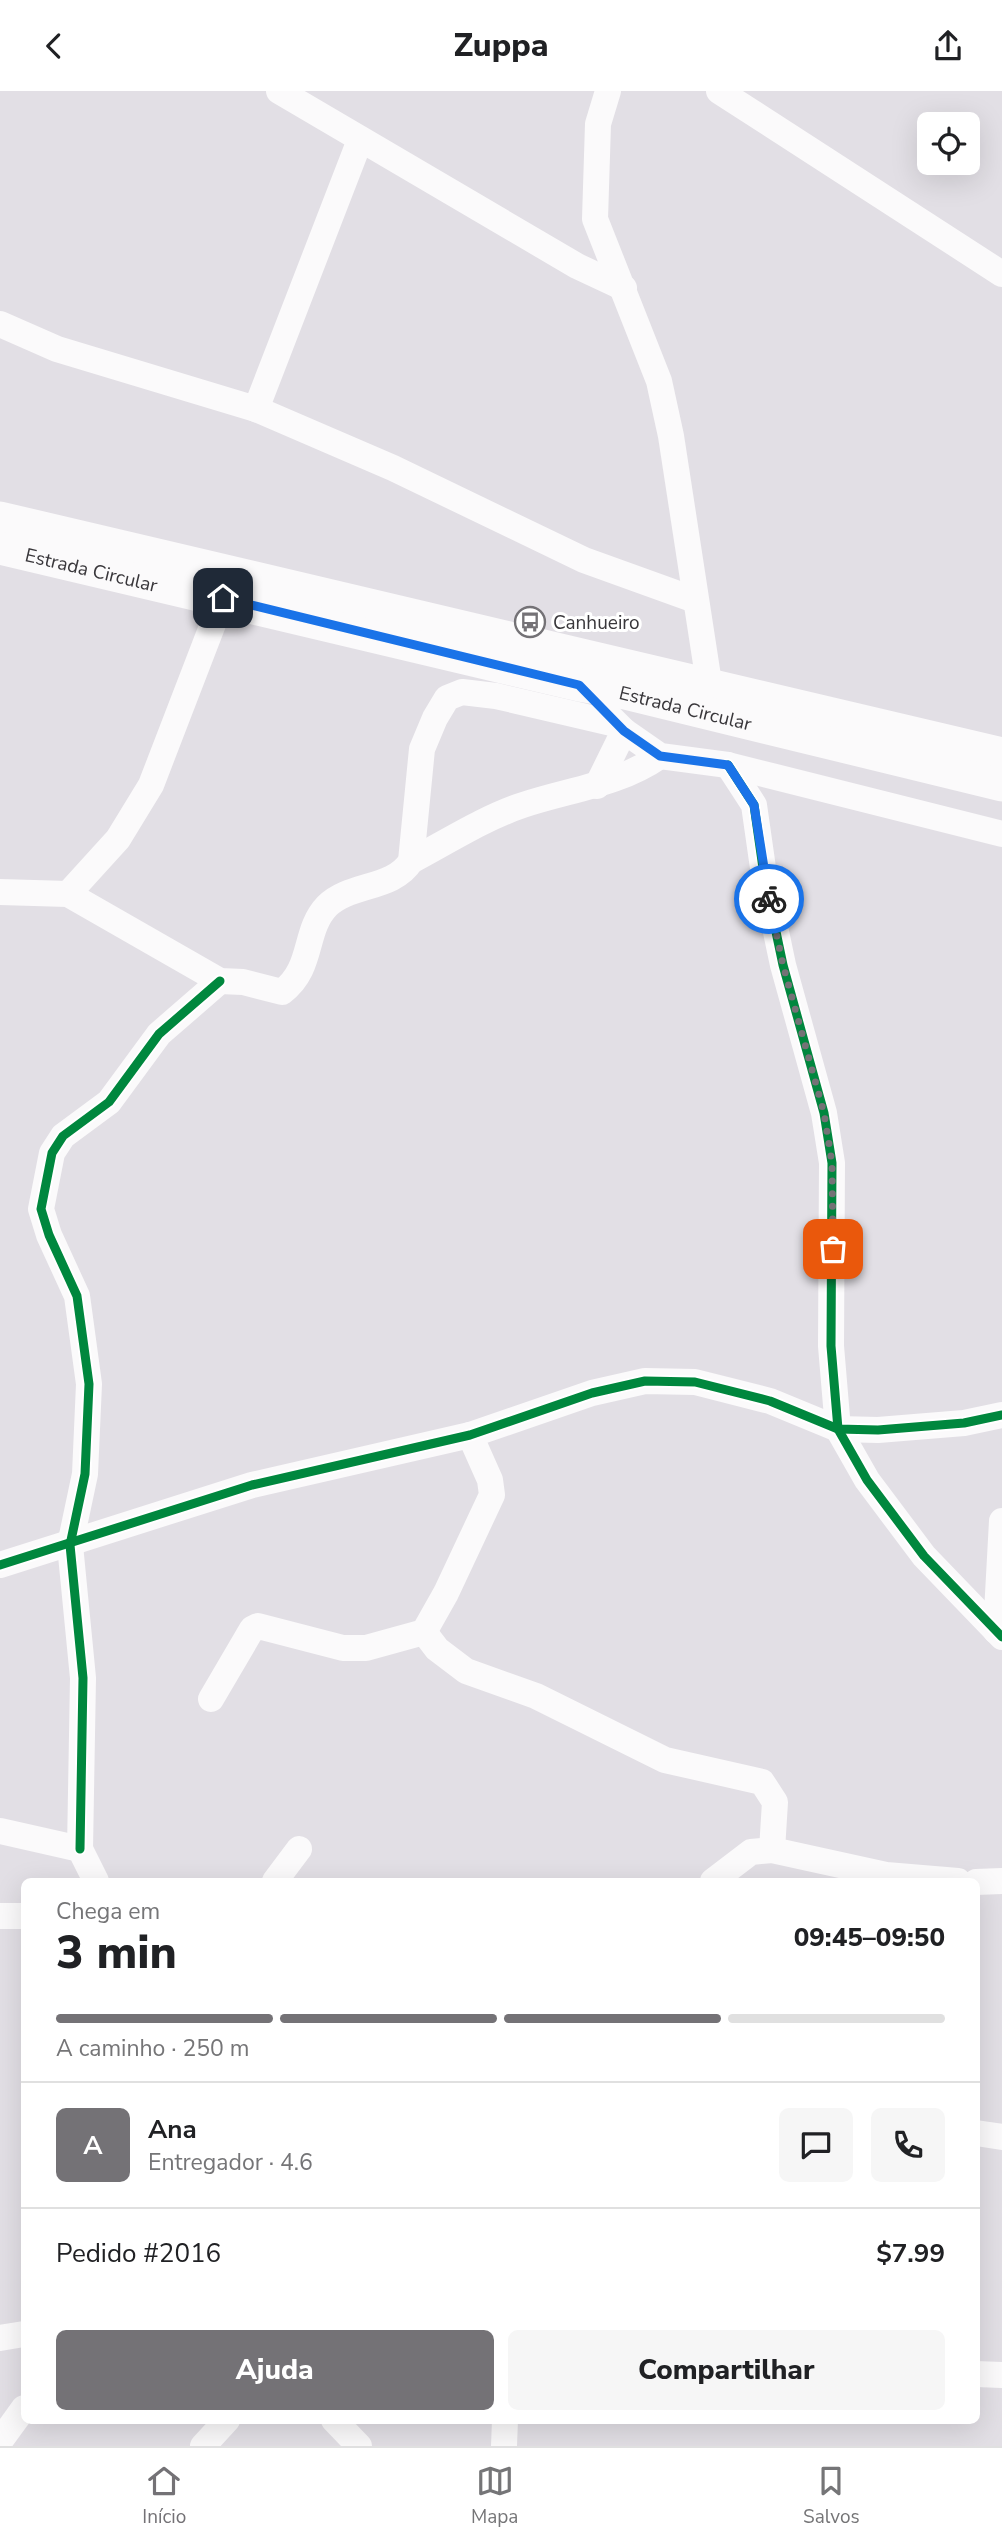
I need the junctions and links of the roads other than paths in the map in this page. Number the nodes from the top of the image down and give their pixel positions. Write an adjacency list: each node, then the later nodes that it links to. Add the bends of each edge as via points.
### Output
1 (279, 91): 4 (street)
2 (607, 91): 6 (street, via 598,124 595,219)
3 (719, 91): 5 (street)
4 (360, 140): 6 (street, via 577,266); 8 (street)
5 (1002, 274)
6 (624, 288): 12 (street, via 659,381)
7 (0, 324): 8 (street, via 57,349)
8 (256, 409): 12 (street, via 393,468 584,560)
9 (0, 518): 13 (main road, Estrada Circular)
10 (0, 548): 11 (main road, Estrada Circular)
11 (223, 598): 14 (main road, Estrada Circular); 26 (street, via 151,785 118,839)
12 (695, 600): 13 (street)
13 (709, 683): 16 (main road, Estrada Circular)
14 (579, 685): 15 (street); 20 (main road, Estrada Circular)
15 (620, 727): 17 (street); 21 (street); 24 (street, via 496,696 462,692 447,698 422,750)
16 (1002, 754)
17 (660, 756): 18 (street); 21 (street, via 636,772)
18 (728, 765): 19 (street); 22 (street)
19 (773, 777): 22 (street); 23 (street)
20 (1002, 785)
21 (597, 786): 24 (street, via 523,805)
22 (754, 805): 29 (street, via 783,965 824,1113 832,1163 831,1346)
23 (1002, 834)
24 (411, 861): 27 (street, via 390,879 339,896 324,909 303,969 282,992)
25 (0, 891): 26 (street)
26 (68, 894): 27 (street)
27 (220, 981): 32 (street, via 159,1034 109,1102 63,1136 52,1153 41,1209 77,1296 89,1384 85,1474)
28 (1002, 1415): 29 (street, via 964,1423)
29 (838, 1429): 30 (street, via 770,1401 695,1382 645,1381 592,1393); 35 (street, via 867,1480 924,1556)
30 (470, 1435): 32 (street, via 251,1485); 34 (street, via 492,1495)
31 (1002, 1521): 35 (street)
32 (70, 1545): 33 (street); 38 (street, via 83,1678)
33 (0, 1565)
34 (424, 1632): 36 (street, via 366,1648 343,1648 258,1626); 40 (street, via 437,1649 466,1671 536,1696 665,1760 762,1782 775,1802)
35 (999, 1634)
36 (211, 1699)
37 (0, 1831): 38 (street)
38 (80, 1849): 41 (street)
39 (299, 1849): 42 (street)
40 (772, 1850): 43 (street, via 751,1852); 44 (street, via 886,1875)
41 (94, 1878)
42 (277, 1878)
43 (717, 1878)
44 (922, 1878)
45 (1002, 1881): 46 (street)
46 (980, 1882)
47 (0, 1916): 48 (street)
48 (21, 1916)
49 (980, 2134): 50 (street)
50 (1002, 2137)
51 (980, 2374): 52 (street)
52 (1002, 2375)
53 (21, 2412): 57 (street)
54 (223, 2424): 58 (street)
55 (338, 2424): 59 (street)
56 (505, 2424): 60 (street)
57 (0, 2441)
58 (203, 2446)
59 (359, 2446)
60 (504, 2446)

